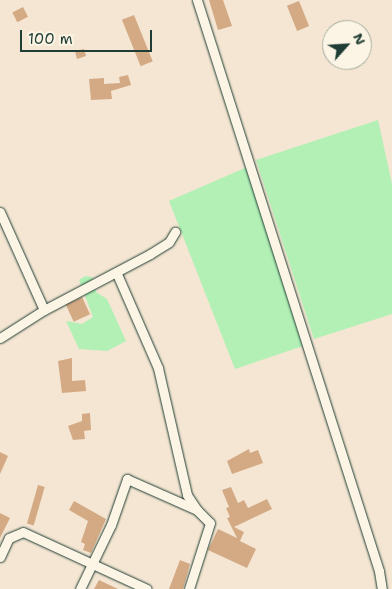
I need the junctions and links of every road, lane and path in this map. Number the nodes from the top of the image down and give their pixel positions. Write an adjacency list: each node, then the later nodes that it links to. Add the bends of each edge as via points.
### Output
1 (198, 0): 13 (street, via 380,571)
2 (0, 212): 5 (street)
3 (175, 232): 4 (street, via 169,242)
4 (117, 274): 5 (street); 7 (street, via 158,368 187,494)
5 (44, 310): 6 (street)
6 (0, 338)
7 (198, 510): 9 (street, via 127,479); 12 (street, via 210,523)
8 (0, 556): 9 (street, via 9,538 23,532)
9 (94, 564): 10 (street); 11 (street)
10 (80, 589)
11 (147, 589)
12 (189, 589)
13 (382, 589)

